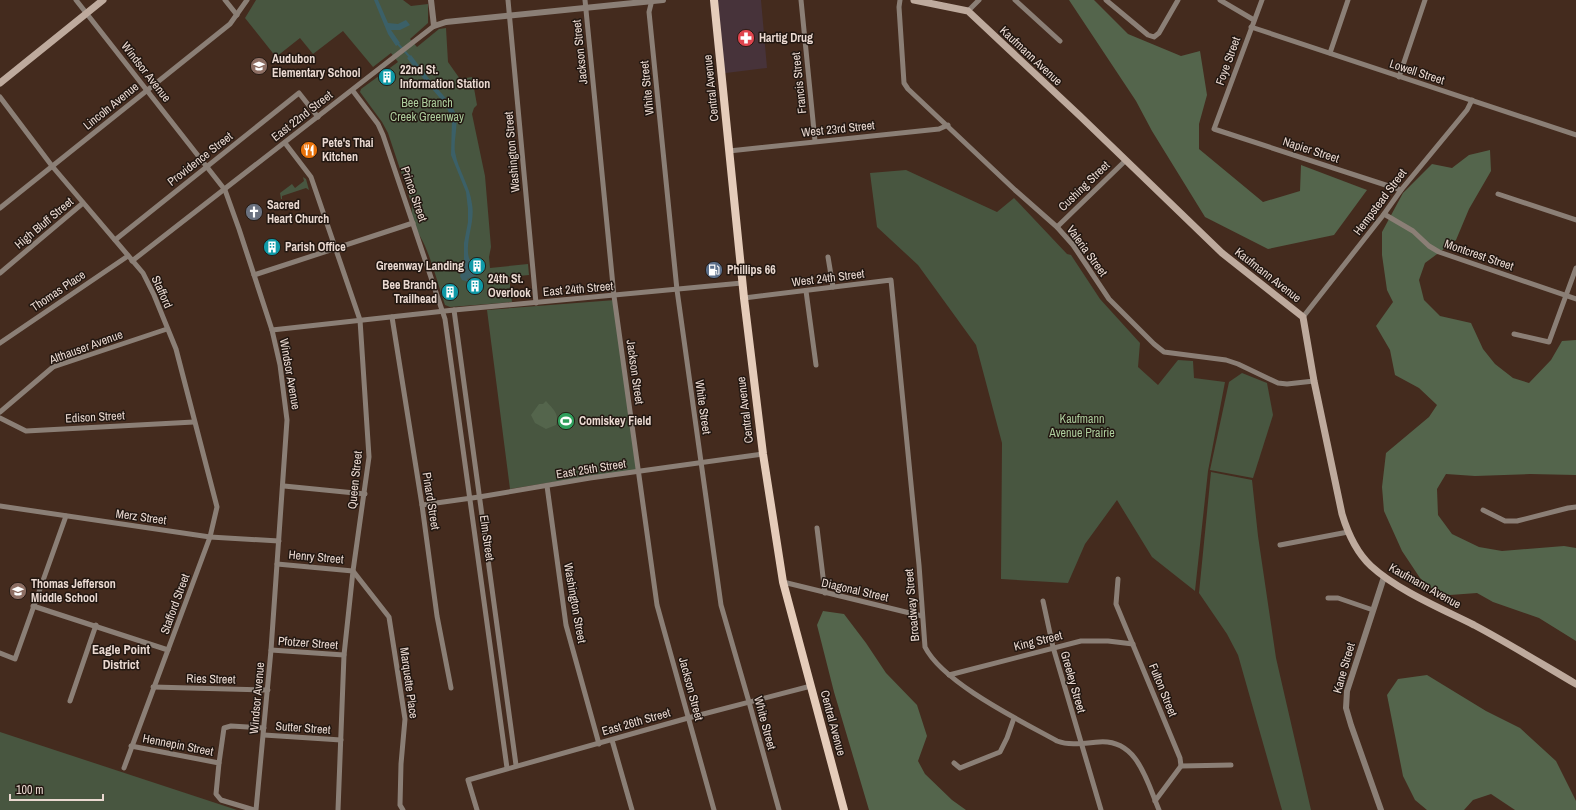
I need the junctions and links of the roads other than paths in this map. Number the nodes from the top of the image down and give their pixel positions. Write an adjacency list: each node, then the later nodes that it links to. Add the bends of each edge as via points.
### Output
1 (76, 0): 24 (street, Windsor Avenue)
2 (103, 0): 24 (main road)
3 (225, 0): 25 (street)
4 (247, 0): 25 (street, Lincoln Avenue)
5 (431, 0): 28 (street)
6 (508, 0): 26 (street, Washington Street)
7 (585, 0): 22 (street, Jackson Street)
8 (663, 0): 21 (street, East 22nd Street)
9 (714, 0): 44 (main road, Central Avenue)
10 (801, 0): 42 (street, Francis Street)
11 (900, 0): 39 (street, Valeria Street, via 904,82)
12 (914, 0): 23 (main road)
13 (979, 0): 23 (street)
14 (1015, 0): 30 (street)
15 (1106, 0): 16 (street, via 1148,35 1154,37 1159,34)
16 (1178, 0)
17 (1220, 0): 27 (street)
18 (1262, 0): 27 (street, Foye Street)
19 (1348, 0): 31 (street)
20 (1425, 0): 32 (street)
21 (652, 1): 22 (street, East 22nd Street); 68 (street, White Street, via 649,12)
22 (585, 8): 26 (street, East 22nd Street); 71 (street, Jackson Street)
23 (968, 12): 45 (main road, Kaufmann Avenue)
24 (86, 14): 33 (main road); 34 (street, Windsor Avenue)
25 (238, 15): 34 (street, Lincoln Avenue)
26 (509, 16): 28 (street, East 22nd Street, via 446,22); 74 (street, Washington Street)
27 (1254, 20): 29 (street, Foye Street)
28 (434, 26): 35 (street, East 22nd Street)
29 (1251, 27): 31 (street, Lowell Street); 40 (street, Foye Street)
30 (1060, 41)
31 (1330, 53): 32 (street, Lowell Street)
32 (1399, 77): 37 (street, Lowell Street)
33 (0, 83)
34 (147, 90): 46 (street, Lincoln Avenue); 47 (street, Windsor Avenue)
35 (353, 91): 38 (street, East 22nd Street); 55 (street, Prince Street, via 382,131)
36 (0, 97): 46 (street, Stafford)
37 (1472, 100): 41 (street, Lowell Street); 49 (street, Hempstead Street, via 1467,110)
38 (318, 117): 43 (street, East 22nd Street); 47 (street, Providence Street, via 299,93)
39 (948, 125): 42 (street, West 23rd Street, via 939,129); 56 (street, Valeria Street)
40 (1214, 129): 49 (street, Napier Street)
41 (1576, 135)
42 (815, 141): 44 (street, West 23rd Street)
43 (285, 143): 48 (street, East 22nd Street); 58 (street, Queen Street, via 311,177)
44 (729, 151): 66 (main road, Central Avenue)
45 (1126, 161): 56 (street, Cushing Street); 78 (main road, Kaufmann Avenue, via 1222,253)
46 (52, 166): 51 (street, Stafford); 52 (street, Lincoln Avenue)
47 (207, 166): 48 (street, Windsor Avenue); 57 (street, Providence Street)
48 (225, 190): 61 (street, East 22nd Street); 64 (street, Windsor Avenue)
49 (1401, 190): 53 (street, Hempstead Street)
50 (1498, 194): 54 (street)
51 (83, 203): 57 (street, Stafford); 63 (street, High Bluff Street)
52 (0, 208)
53 (1384, 214): 70 (street, Montcrest Street, via 1413,231 1439,252); 78 (street, Hempstead Street)
54 (1576, 220)
55 (413, 223): 58 (street); 76 (street, Prince Street)
56 (1057, 227): 85 (street, Valeria Street, via 1074,245 1109,299 1164,352 1226,360 1287,384)
57 (114, 240): 59 (street, Stafford)
58 (335, 248): 64 (street); 79 (street, Queen Street)
59 (128, 256): 61 (street, Stafford); 83 (street, Thomas Place)
60 (828, 257): 67 (street)
61 (132, 261): 80 (street, Stafford, via 145,277)
62 (1576, 268): 70 (street)
63 (0, 273)
64 (254, 275): 81 (street, Windsor Avenue)
65 (891, 280): 67 (street, West 24th Street); 117 (street, Broadway Street)
66 (742, 283): 68 (street, East 24th Street); 72 (main road, Central Avenue)
67 (832, 287): 69 (street, West 24th Street)
68 (677, 290): 71 (street, East 24th Street); 90 (street, White Street)
69 (806, 291): 72 (street, West 24th Street); 84 (street)
70 (1566, 295): 73 (street, Montcrest Street); 82 (street, via 1549,342)
71 (614, 296): 74 (street, East 24th Street); 91 (street, Jackson Street)
72 (744, 298): 89 (main road, Central Avenue)
73 (1576, 299)
74 (536, 303): 75 (street, East 24th Street)
75 (454, 310): 76 (street, East 24th Street); 95 (street, Elm Street)
76 (443, 311): 77 (street, East 24th Street); 96 (street, Elm Street)
77 (392, 317): 79 (street, East 24th Street); 97 (street, Pinard Street)
78 (1303, 317): 85 (main road, Kaufmann Avenue)
79 (360, 320): 81 (street, East 24th Street); 94 (street, Queen Street, via 369,457)
80 (167, 329): 86 (street, Althauser Avenue, via 53,367); 88 (street, Stafford, via 176,349)
81 (272, 330): 92 (street, Windsor Avenue, via 280,365 287,420)
82 (1514, 334)
83 (0, 342)
84 (816, 365)
85 (1314, 381): 103 (main road, Kaufmann Avenue)
86 (0, 412)
87 (0, 418): 88 (street, Edison Street, via 26,431)
88 (194, 422): 104 (street, Stafford, via 217,507)
89 (763, 454): 90 (street, East 25th Street); 111 (main road, Central Avenue)
90 (701, 463): 91 (street, East 25th Street); 132 (street, White Street, via 721,605)
91 (638, 472): 93 (street, East 25th Street); 133 (street, Jackson Street, via 657,605)
92 (284, 486): 94 (street); 105 (street, Windsor Avenue)
93 (547, 486): 95 (street, East 25th Street); 140 (street, Washington Street, via 566,625)
94 (365, 494): 108 (street, Queen Street)
95 (479, 497): 96 (street, East 25th Street); 145 (street, Elm Street)
96 (471, 499): 97 (street, East 25th Street); 148 (street, Elm Street)
97 (422, 505): 129 (street, Pinard Street, via 437,616)
98 (0, 506): 101 (street, Merz Street)
99 (1576, 507): 100 (street, via 1511,521 1505,521)
100 (1483, 510)
101 (66, 516): 104 (street, Merz Street); 115 (street)
102 (817, 528): 112 (street)
103 (1348, 532): 106 (street); 109 (main road, Kaufmann Avenue, via 1358,551)
104 (210, 537): 105 (street, Merz Street); 121 (street, Stafford Street)
105 (279, 542): 107 (street, Windsor Avenue)
106 (1280, 545)
107 (277, 564): 108 (street, Henry Street); 122 (street, Windsor Avenue)
108 (353, 571): 124 (street, Queen Street); 152 (street, Marquette Place, via 389,617 405,719 400,805)
109 (1384, 577): 116 (street, Kane Street); 126 (main road, Kaufmann Avenue, via 1493,635)
110 (1118, 579): 119 (street, Fulton Street, via 1116,604)
111 (783, 582): 112 (street, Diagonal Street); 127 (main road, Central Avenue)
112 (825, 593): 117 (street, Diagonal Street)
113 (1328, 598): 116 (street, via 1338,598)
114 (1043, 601): 120 (street, Greeley Street)
115 (33, 606): 118 (street); 123 (street, via 15,659)
116 (1373, 610): 160 (street, Kane Street, via 1347,691 1346,708)
117 (922, 616): 125 (street, Broadway Street, via 925,647 929,656)
118 (96, 625): 121 (street); 131 (street)
119 (1133, 644): 120 (street, King Street, via 1081,641); 146 (street, Fulton Street)
120 (1053, 647): 125 (street, King Street); 139 (street, Greeley Street)
121 (168, 650): 128 (street, Stafford Street)
122 (271, 650): 124 (street, Pfotzer Street); 130 (street, Windsor Avenue)
123 (0, 653)
124 (344, 655): 137 (street, Queen Street)
125 (949, 675): 134 (street, Broadway Street)
126 (1576, 684)
127 (811, 686): 132 (street, East 26th Street); 157 (main road, Central Avenue)
128 (153, 687): 130 (street, Ries Street); 141 (street, Stafford Street)
129 (451, 688)
130 (268, 690): 135 (street, Windsor Avenue)
131 (70, 701)
132 (749, 702): 133 (street, East 26th Street); 156 (street, White Street)
133 (688, 718): 138 (street, East 26th Street); 155 (street, Jackson Street)
134 (1014, 718): 139 (street, Broadway Street, via 1064,744); 143 (street, via 1008,738 1000,752 960,768)
135 (264, 728): 136 (street, Windsor Avenue); 142 (street, via 224,728)
136 (264, 735): 137 (street, Sutter Street); 150 (street, Windsor Avenue)
137 (341, 740): 151 (street, Queen Street)
138 (612, 740): 140 (street, East 26th Street); 154 (street)
139 (1081, 743): 149 (street, Broadway Street, via 1114,742 1131,752 1138,761); 158 (street, Greeley Street)
140 (599, 744): 145 (street, East 26th Street)
141 (131, 746): 142 (street, Hennepin Street); 147 (street, Stafford Street)
142 (219, 763): 150 (street, Hennepin Street, via 216,794 221,800)
143 (954, 763)
144 (1231, 764): 146 (street)
145 (516, 765): 148 (street, East 26th Street)
146 (1181, 766): 149 (street)
147 (124, 768)
148 (507, 768): 153 (street, East 26th Street, via 468,780)
149 (1155, 801): 159 (street, Broadway Street)
150 (255, 810)
151 (338, 810)
152 (403, 810)
153 (477, 810)
154 (632, 810)
155 (714, 810)
156 (779, 810)
157 (844, 810)
158 (1101, 810)
159 (1159, 810)
160 (1381, 810)

